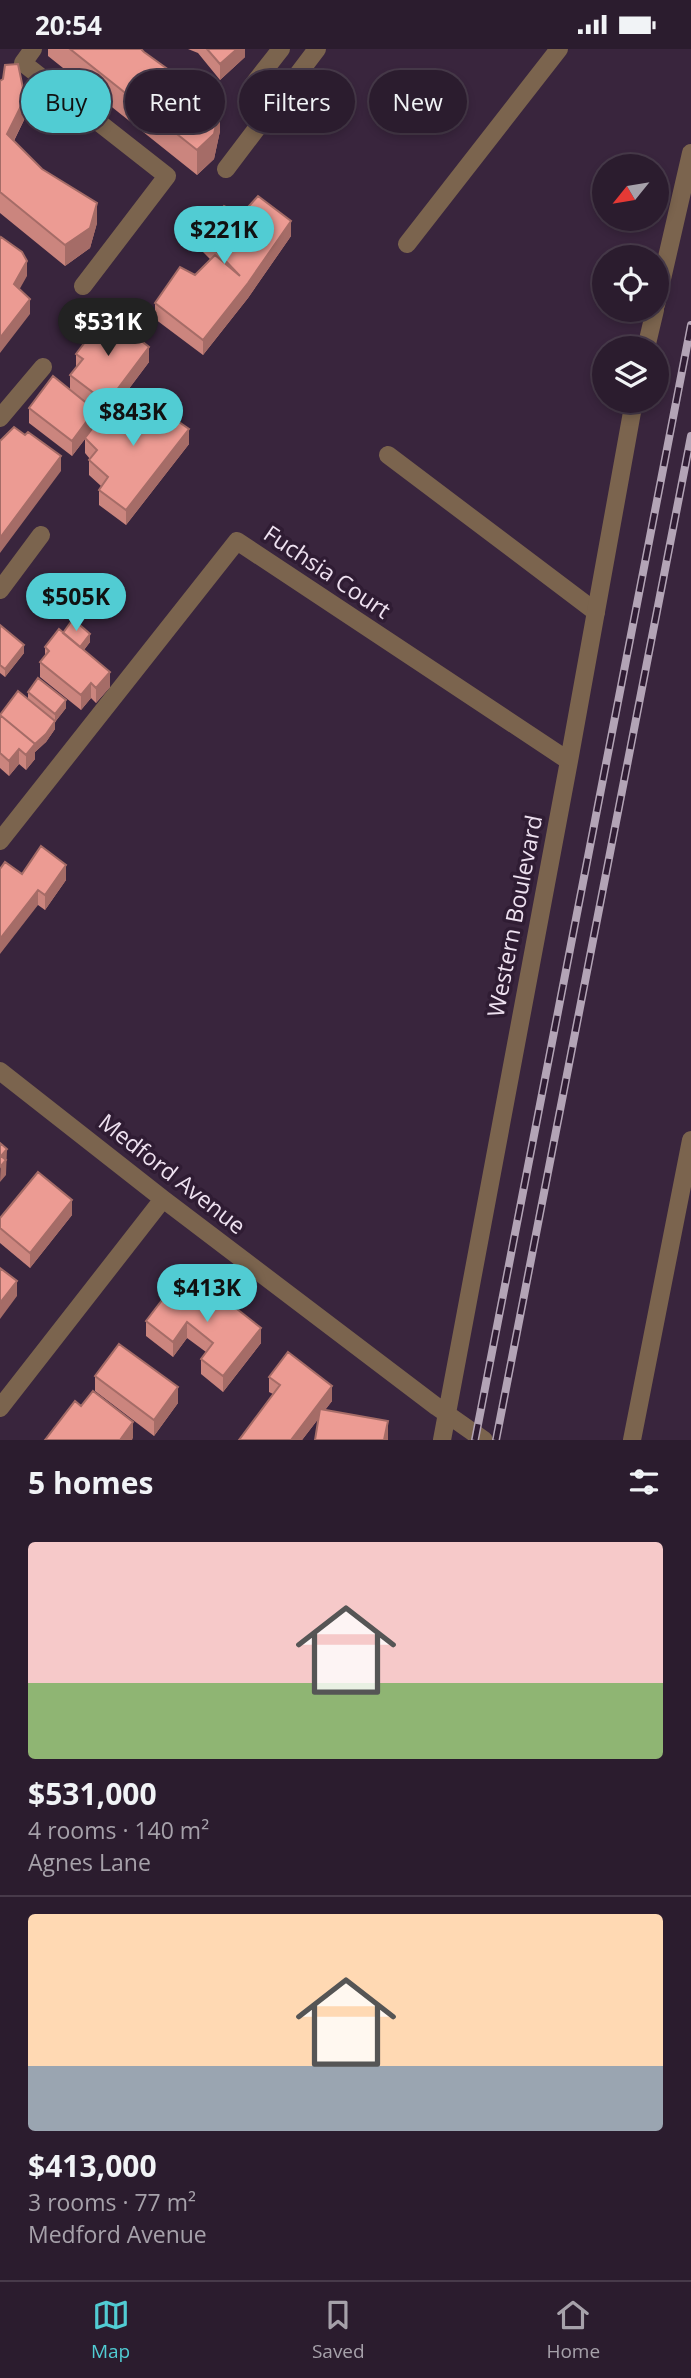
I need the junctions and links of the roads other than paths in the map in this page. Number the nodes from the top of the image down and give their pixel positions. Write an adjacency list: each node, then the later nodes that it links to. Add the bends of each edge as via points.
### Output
1 (33, 49): 10 (street, via 23,62 167,176)
2 (281, 49): 5 (street)
3 (317, 49): 7 (street)
4 (559, 49): 8 (street)
5 (265, 70)
6 (691, 153): 9 (street)
7 (226, 169)
8 (407, 244)
9 (669, 250)
10 (83, 286)
11 (43, 367): 13 (street)
12 (632, 413): 17 (street, Western Boulevard)
13 (0, 418)
14 (388, 455): 17 (street)
15 (41, 535): 16 (street)
16 (0, 590)
17 (596, 612): 18 (street, Western Boulevard)
18 (569, 761): 19 (street, Fuchsia Court, via 237,541); 24 (street, Western Boulevard)
19 (0, 841)
20 (0, 1071): 22 (street, Medford Avenue)
21 (691, 1140): 27 (street)
22 (163, 1199): 23 (street); 24 (street, Medford Avenue)
23 (0, 1408)
24 (447, 1414): 25 (street, Western Boulevard); 26 (street, Medford Avenue)
25 (442, 1440)
26 (484, 1440)
27 (632, 1440)

